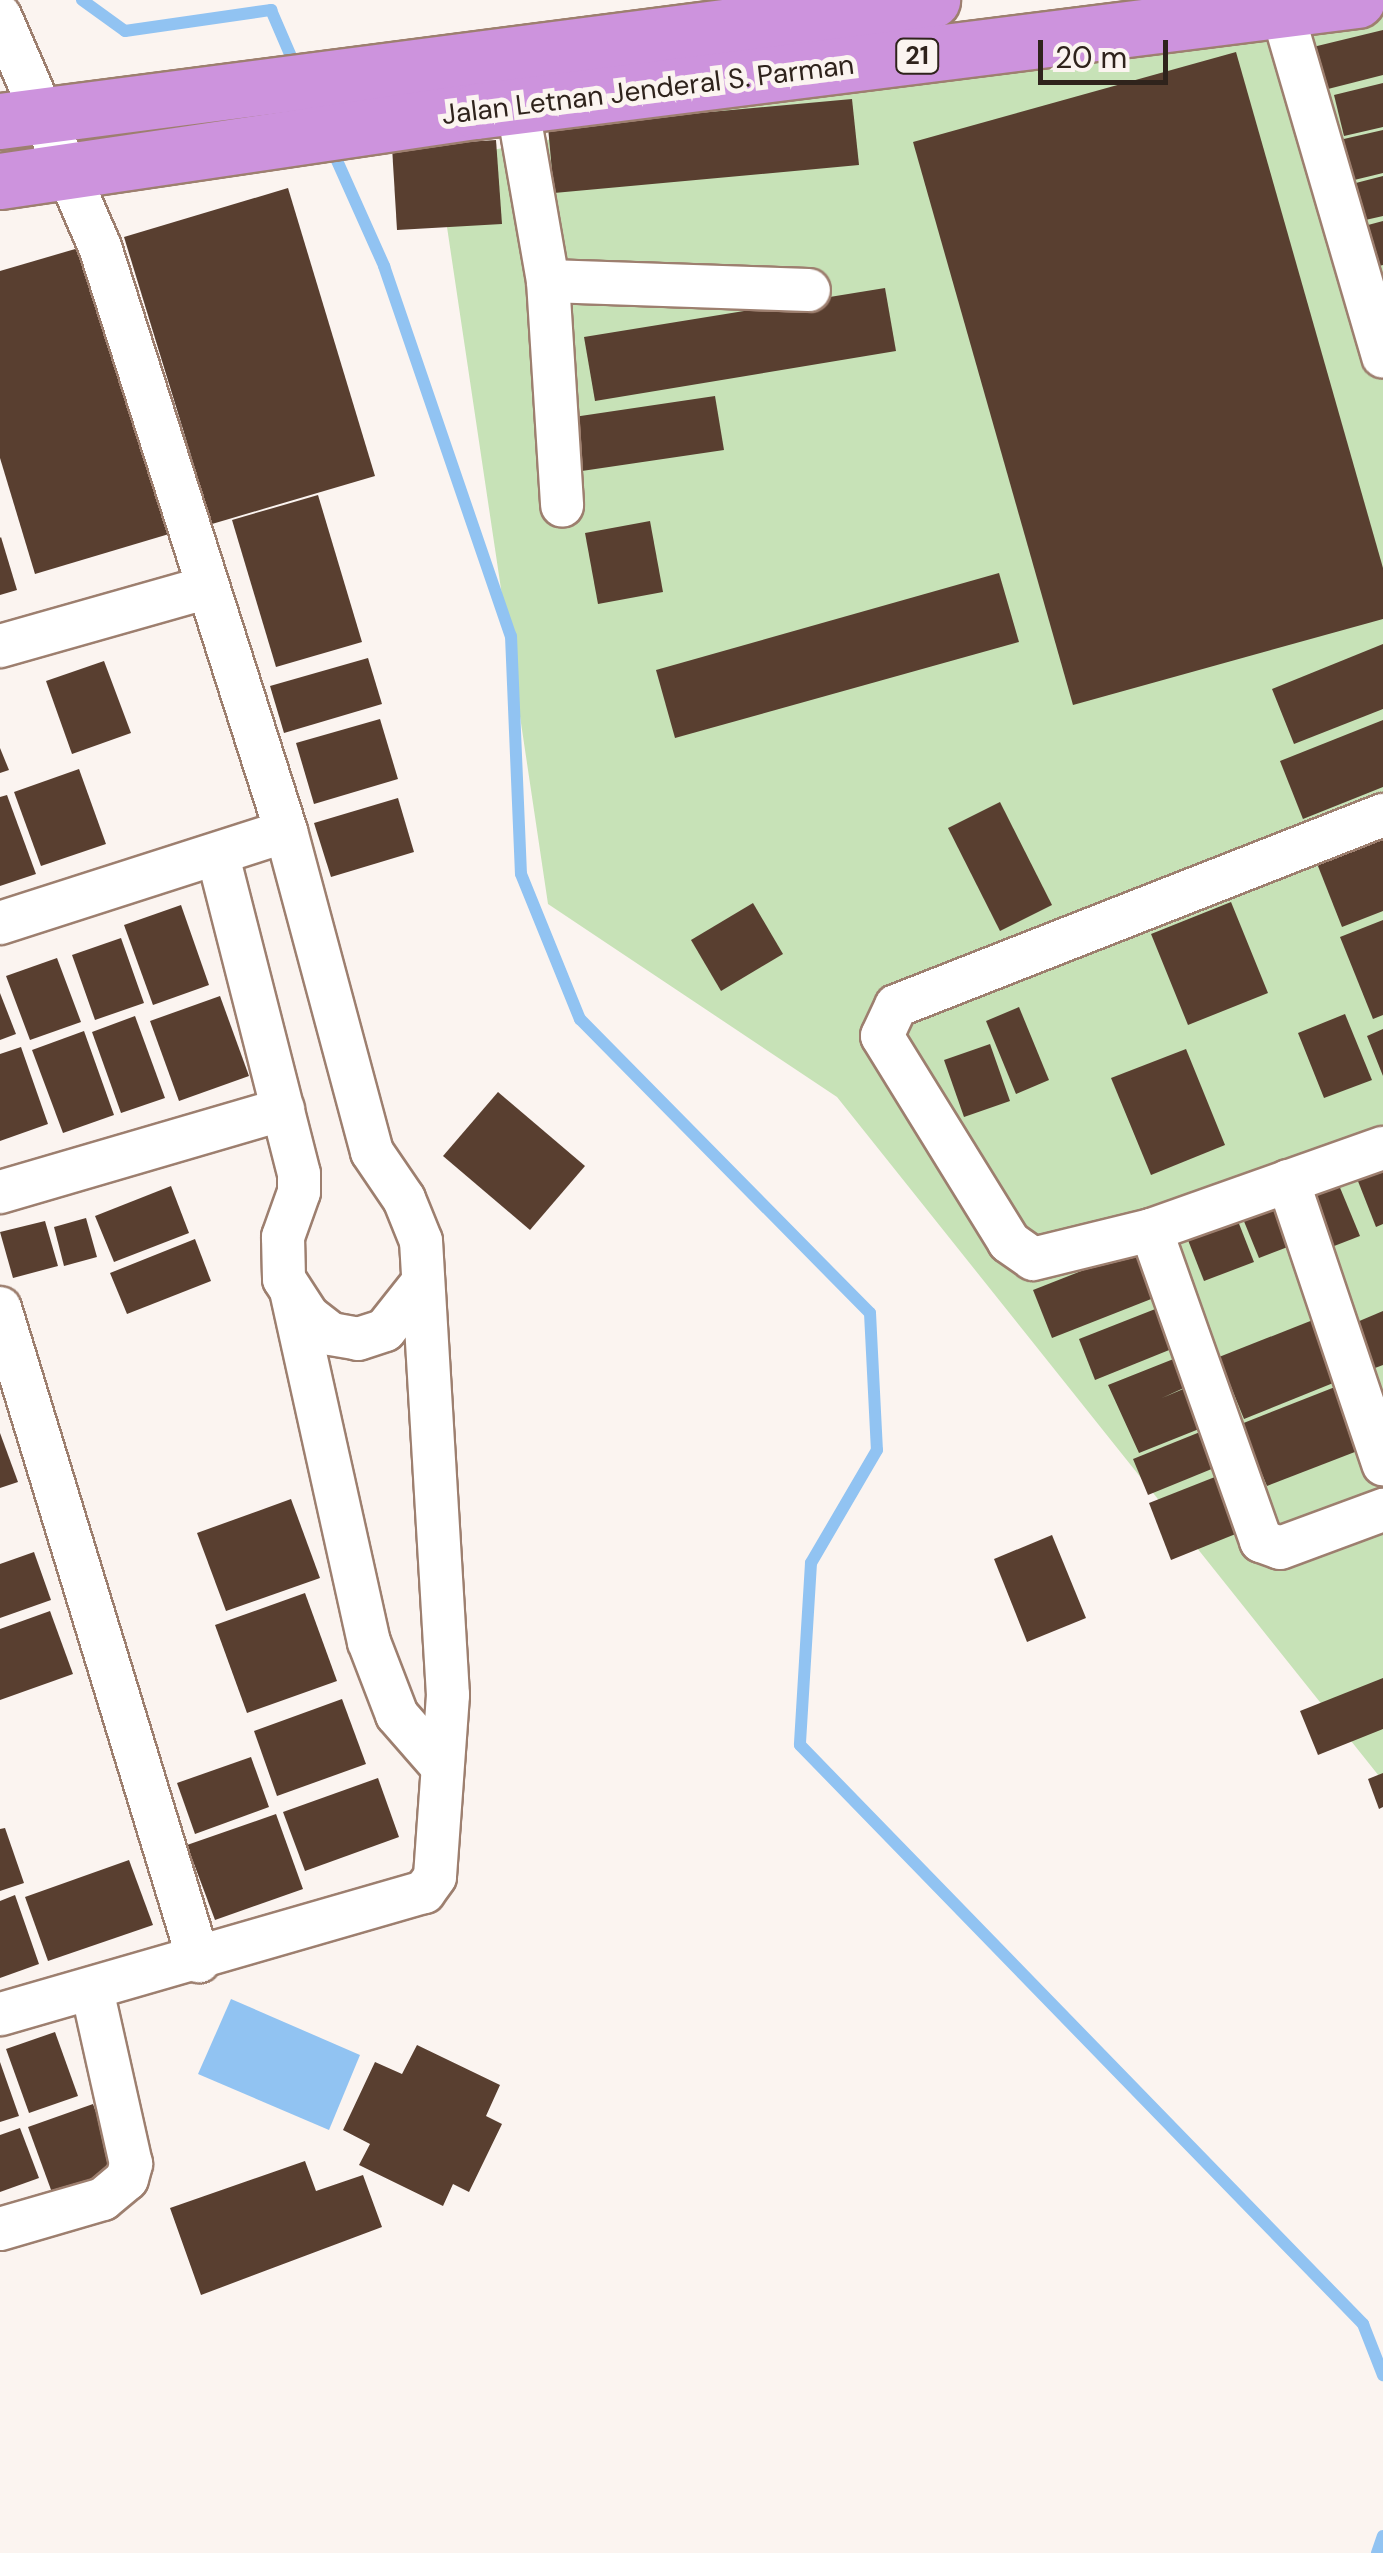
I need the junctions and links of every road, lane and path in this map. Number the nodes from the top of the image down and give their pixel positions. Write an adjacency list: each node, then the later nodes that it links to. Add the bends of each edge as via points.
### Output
1 (932, 0): 4 (highway, Jalan Letnan Jenderal S. Parman / 21)
2 (1357, 0): 3 (highway, Jalan Letnan Jenderal S. Parman / 21)
3 (1282, 11): 6 (highway, Jalan Letnan Jenderal S. Parman / 21); 12 (street)
4 (711, 15): 6 (highway, Jalan Letnan Jenderal S. Parman / 21)
5 (0, 16): 7 (street)
6 (493, 83): 7 (highway, Jalan Letnan Jenderal S. Parman / 21); 8 (highway, Jalan Letnan Jenderal S. Parman / 21); 10 (street)
7 (35, 116): 8 (street)
8 (74, 172): 9 (highway, Jalan Letnan Jenderal S. Parman / 21); 14 (street)
9 (0, 181)
10 (548, 281): 11 (street); 13 (street)
11 (809, 290)
12 (1383, 357)
13 (562, 506)
14 (205, 588): 15 (street); 17 (street)
15 (0, 646)
16 (1383, 815): 24 (street, via 896,1006 885,1019 882,1036 1021,1255 1044,1259)
17 (286, 831): 18 (street); 25 (street, via 372,1152 404,1199 421,1242)
18 (218, 856): 19 (street); 20 (street)
19 (0, 923)
20 (282, 1109): 23 (street); 26 (street, via 299,1174 281,1257)
21 (1383, 1148): 22 (street)
22 (1288, 1181): 24 (street); 28 (street)
23 (0, 1192)
24 (1151, 1230): 29 (street, via 1261,1541 1280,1548)
25 (420, 1286): 26 (street, via 385,1330 358,1339 331,1334); 30 (street, via 448,1695)
26 (292, 1295): 30 (street, via 369,1642 397,1715)
27 (0, 1308): 31 (street)
28 (1383, 1464)
29 (1383, 1510)
30 (439, 1763): 31 (street, via 432,1885)
31 (198, 1961): 32 (street)
32 (92, 1989): 33 (street); 34 (street, via 131,2164 127,2179 103,2199)
33 (0, 2014)
34 (0, 2229)

